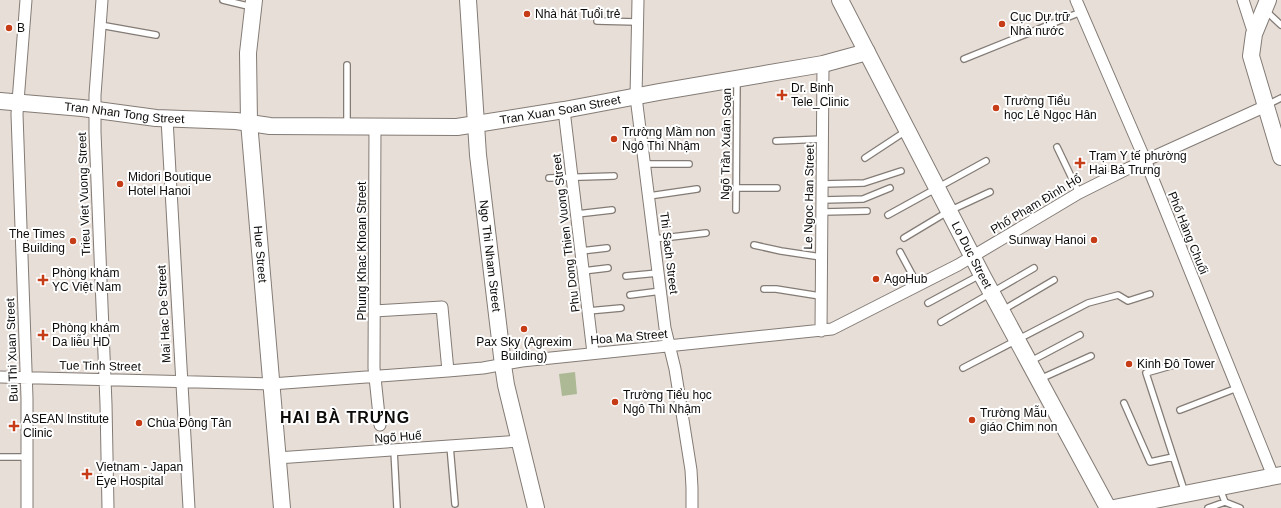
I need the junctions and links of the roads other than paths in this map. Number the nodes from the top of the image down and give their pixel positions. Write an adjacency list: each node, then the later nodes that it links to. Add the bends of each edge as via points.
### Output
1 (26, 0): 26 (street, Bui Thi Xuan Street)
2 (102, 0): 14 (street, Trieu Viet Vuong Street)
3 (224, 0): 9 (lane)
4 (468, 0): 32 (street, Ngo Thi Nham Street)
5 (638, 0): 13 (street, Thi Sach Street)
6 (840, 0): 18 (street, Lo Duc Street)
7 (1076, 0): 11 (street, Phố Hàng Chuối)
8 (1243, 0): 16 (street)
9 (253, 3): 31 (street, Hue Street, via 248,52)
10 (1266, 4): 15 (lane); 16 (street)
11 (1081, 12): 19 (lane); 42 (street, Phố Hàng Chuối)
12 (597, 21): 13 (lane)
13 (637, 22): 23 (street, Thi Sach Street)
14 (100, 25): 17 (lane); 28 (street, Trieu Viet Vuong Street)
15 (1281, 25)
16 (1254, 34): 27 (street, via 1251,56)
17 (156, 35)
18 (867, 52): 20 (street, Tran Xuan Soan Street); 35 (street, Lo Duc Street)
19 (964, 59)
20 (823, 64): 22 (street, Tran Xuan Soan Street); 36 (street, Le Ngoc Han Street)
21 (347, 65): 33 (lane)
22 (738, 79): 23 (street, Tran Xuan Soan Street); 50 (lane, Ngõ Trần Xuân Soạn)
23 (636, 97): 29 (street, Tran Xuan Soan Street); 43 (street, Thi Sach Street)
24 (1281, 98): 27 (lane)
25 (0, 101): 26 (street, Tran Nhan Tong Street)
26 (19, 102): 28 (street, Tran Nhan Tong Street); 108 (street, Bui Thi Xuan Street, via 17,114)
27 (1266, 106): 39 (street); 42 (street, Phố Phạm Đình Hổ)
28 (95, 110): 30 (street, Tran Nhan Tong Street); 109 (street, Trieu Viet Vuong Street)
29 (564, 110): 32 (street, Tran Xuan Soan Street); 47 (street, Phu Dong Thien Vuong Street)
30 (167, 119): 31 (street, Tran Nhan Tong Street); 111 (street, Mai Hac De Street)
31 (249, 122): 33 (street, Tran Xuan Soan Street, via 270,126); 112 (street, Hue Street)
32 (476, 125): 34 (street, Tran Xuan Soan Street); 102 (street, Ngo Thi Nham Street)
33 (347, 126): 34 (street, Tran Xuan Soan Street)
34 (375, 126): 91 (street, Phung Khac Khoan Street)
35 (908, 130): 40 (lane); 54 (street, Lo Duc Street)
36 (823, 139): 37 (lane); 49 (street, Le Ngoc Han Street)
37 (776, 141)
38 (1057, 147): 56 (lane)
39 (1281, 157)
40 (865, 158)
41 (986, 162): 54 (lane)
42 (1146, 162): 56 (street, Phố Phạm Đình Hổ); 113 (street, Phố Hàng Chuối)
43 (645, 164): 44 (lane); 57 (street, Thi Sach Street)
44 (688, 164)
45 (901, 171): 49 (lane, via 864,183)
46 (614, 176): 47 (lane)
47 (572, 177): 48 (lane); 64 (street, Phu Dong Thien Vuong Street)
48 (549, 178)
49 (823, 184): 58 (street, Le Ngoc Han Street)
50 (736, 188): 51 (lane); 60 (lane, Ngõ Trần Xuân Soạn)
51 (777, 188)
52 (890, 188): 58 (lane, via 863,199)
53 (697, 189): 57 (lane)
54 (937, 189): 62 (street, Lo Duc Street); 65 (lane)
55 (990, 192): 62 (lane)
56 (1079, 192): 74 (street, Phố Phạm Đình Hổ)
57 (649, 196): 68 (street, Thi Sach Street)
58 (823, 200): 63 (street, Le Ngoc Han Street)
59 (612, 210): 64 (lane)
60 (736, 210)
61 (867, 211): 63 (lane)
62 (949, 211): 67 (lane); 74 (street, Lo Duc Street)
63 (823, 212): 73 (street, Le Ngoc Han Street)
64 (577, 214): 71 (street, Phu Dong Thien Vuong Street)
65 (888, 215)
66 (706, 233): 68 (lane)
67 (904, 238)
68 (654, 239): 78 (street, Thi Sach Street)
69 (754, 244): 73 (lane)
70 (607, 248): 71 (lane)
71 (581, 251): 77 (street, Phu Dong Thien Vuong Street)
72 (900, 252): 81 (lane)
73 (821, 257): 88 (street, Le Ngoc Han Street)
74 (973, 257): 79 (street, Lo Duc Street); 95 (street, Hoa Ma Street, via 841,326)
75 (608, 268): 77 (lane)
76 (1034, 268): 85 (lane)
77 (583, 271): 92 (street, Phu Dong Thien Vuong Street)
78 (658, 273): 80 (lane); 84 (street, Thi Sach Street)
79 (982, 274): 85 (street, Lo Duc Street); 89 (lane)
80 (626, 276)
81 (914, 278)
82 (1054, 280): 93 (lane)
83 (764, 289): 88 (lane)
84 (660, 291): 87 (lane); 98 (street, Thi Sach Street)
85 (992, 293): 93 (street, Lo Duc Street); 94 (lane)
86 (1150, 294): 97 (lane, via 1128,301 1118,295 1088,303)
87 (630, 295)
88 (820, 296): 95 (street, Le Ngoc Han Street)
89 (928, 303)
90 (621, 308): 92 (lane)
91 (374, 311): 105 (street, via 442,307); 106 (street, Phung Khac Khoan Street)
92 (588, 311): 99 (street, Phu Dong Thien Vuong Street)
93 (1001, 311): 97 (street, Lo Duc Street)
94 (941, 322)
95 (821, 331): 98 (street, Hoa Ma Street)
96 (1080, 335): 101 (lane)
97 (1017, 340): 101 (street, Lo Duc Street); 104 (lane)
98 (669, 347): 99 (street, Hoa Ma Street); 134 (street, Thi Sach Street, via 675,369 691,470)
99 (592, 353): 102 (street, Hoa Ma Street)
100 (1091, 356): 110 (lane)
101 (1029, 362): 110 (street, Lo Duc Street)
102 (503, 364): 105 (street, Hoa Ma Street); 117 (street, Ngo Thi Nham Street)
103 (1174, 365): 122 (lane, via 1146,373)
104 (963, 368)
105 (448, 371): 106 (street, Hoa Ma Street)
106 (375, 376): 112 (street, Hoa Ma Street); 116 (street, Phung Khac Khoan Street)
107 (0, 377): 108 (street, Tue Tinh Street)
108 (27, 377): 109 (street, Tue Tinh Street); 121 (street, Bui Thi Xuan Street)
109 (104, 380): 111 (street, Tue Tinh Street); 129 (street, Trieu Viet Vuong Street)
110 (1038, 380): 135 (street, Lo Duc Street)
111 (181, 382): 112 (street, Tue Tinh Street); 130 (street, Mai Hac De Street)
112 (271, 384): 123 (street, Hue Street)
113 (1237, 388): 115 (lane); 124 (street, Phố Hàng Chuối)
114 (1124, 403): 122 (lane, via 1150,462)
115 (1180, 410)
116 (380, 425)
117 (520, 441): 118 (street, Ngõ Huế); 133 (street, Ngo Thi Nham Street)
118 (450, 446): 119 (street, Ngõ Huế); 127 (lane)
119 (394, 450): 123 (street, Ngõ Huế); 132 (lane)
120 (0, 457): 121 (lane)
121 (27, 457): 128 (street, Bui Thi Xuan Street)
122 (1173, 457): 125 (lane)
123 (277, 458): 131 (street, Hue Street)
124 (1277, 475): 126 (street)
125 (1185, 494): 126 (street); 136 (street)
126 (1222, 494): 137 (lane); 138 (lane)
127 (455, 504)
128 (27, 508)
129 (108, 508)
130 (189, 508)
131 (282, 508)
132 (397, 508)
133 (536, 508)
134 (692, 508)
135 (1108, 508)
136 (1114, 508)
137 (1208, 508)
138 (1240, 508)

